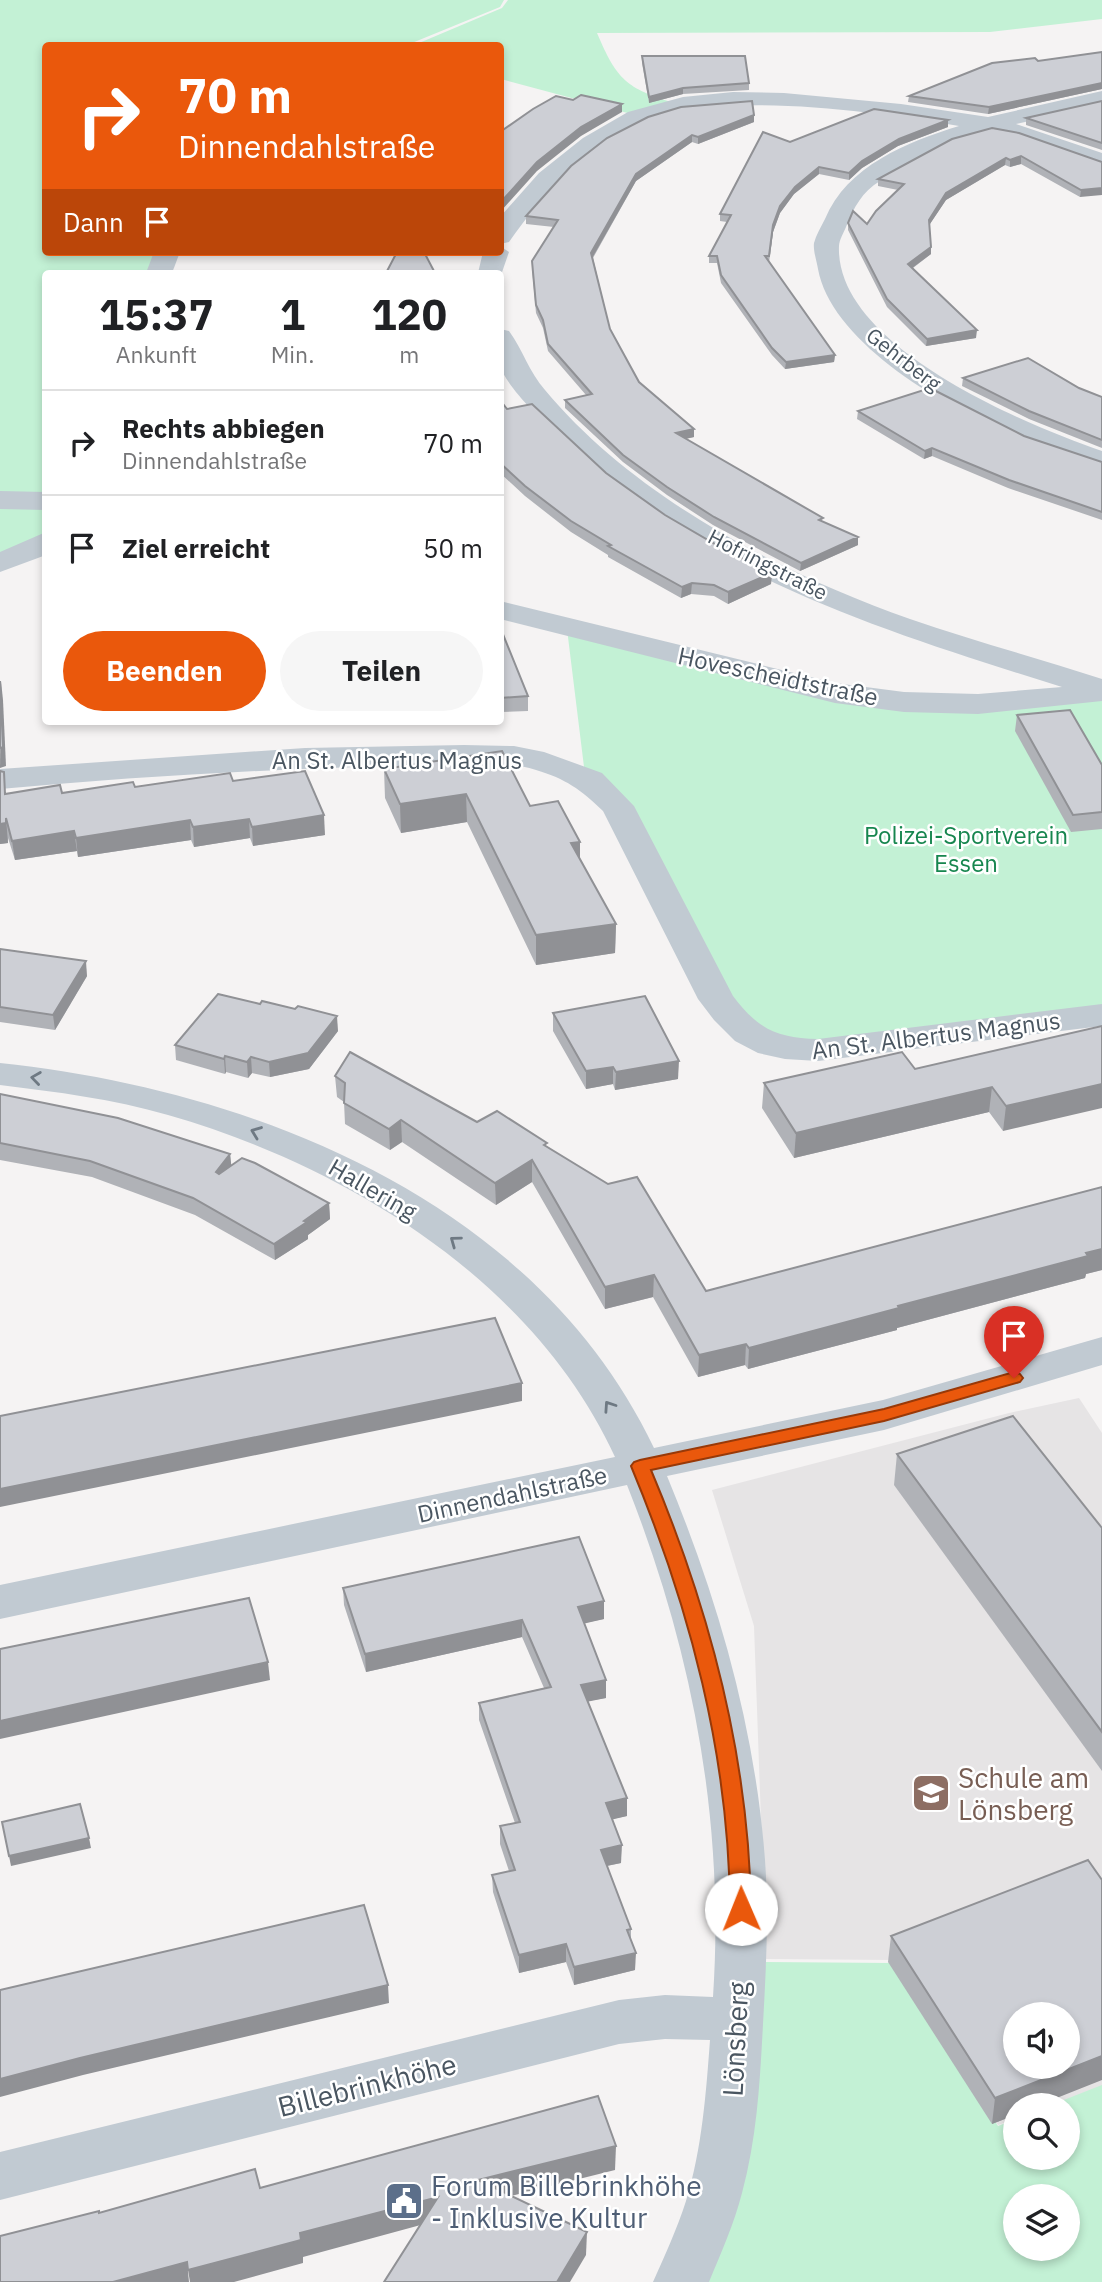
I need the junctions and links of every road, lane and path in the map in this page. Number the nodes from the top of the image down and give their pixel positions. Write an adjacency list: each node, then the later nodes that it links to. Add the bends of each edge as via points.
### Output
1 (1102, 99): 2 (street, Gehrberg)
2 (986, 125): 3 (street, via 1026,133); 4 (street, via 929,114 782,100 714,100 658,110 616,127 561,166 528,196); 6 (street, Gehrberg, via 904,157 870,177 846,199 829,228 825,253 833,283 850,315 887,352 934,386 986,414)
3 (1102, 161)
4 (504, 231)
5 (504, 346): 12 (street, Hofringstraße, via 538,404 598,459 722,543 856,608)
6 (1102, 460)
7 (0, 500): 8 (street)
8 (42, 501)
9 (42, 544): 10 (street)
10 (0, 563)
11 (504, 611): 12 (street, Hovescheidtstraße, via 835,692 904,702 978,704)
12 (1102, 691)
13 (0, 779): 14 (street, An St. Albertus Magnus, via 305,758 464,755 544,762 590,780 617,806 716,999 733,1023 754,1040 792,1051 818,1050)
14 (1102, 1015)
15 (0, 1074): 17 (street, Hallering, one-way to 15, via 621,1423 538,1311 488,1265 372,1185 255,1130 192,1110 75,1084)
16 (1102, 1351): 17 (street, Dinnendahlstraße, via 884,1415)
17 (640, 1466): 18 (street, Dinnendahlstraße); 19 (street, Lönsberg, via 701,1634 727,1750 740,1858)
18 (0, 1602)
19 (737, 2019): 20 (street, Billebrinkhöhe, via 665,2017 619,2022); 21 (street, Lönsberg, via 731,2111 716,2191)
20 (0, 2176)
21 (681, 2282)

